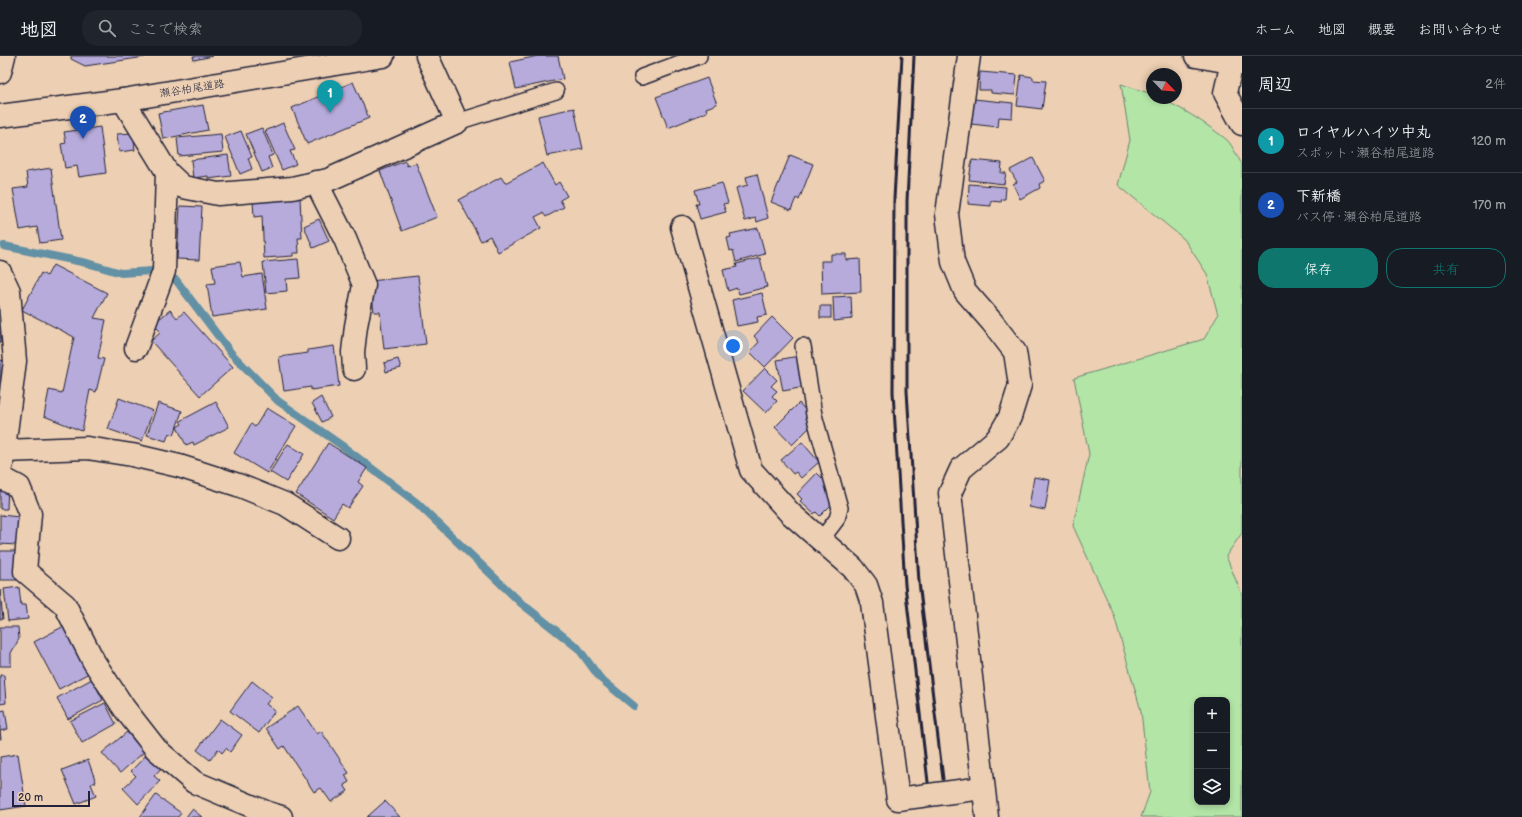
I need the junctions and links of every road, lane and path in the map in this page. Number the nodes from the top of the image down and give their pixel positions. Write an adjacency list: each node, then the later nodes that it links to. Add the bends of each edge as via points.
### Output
1 (4, 56): 8 (street)
2 (384, 56): 11 (street, 瀬谷柏尾道路)
3 (427, 56): 13 (street)
4 (699, 56): 9 (lane)
5 (969, 56): 26 (street, via 947,214 953,262 965,291 1015,352 1020,385 1010,417 998,438 961,469 950,493)
6 (1196, 56): 7 (street)
7 (1237, 63): 14 (street, via 1225,93)
8 (0, 72)
9 (642, 77)
10 (556, 91): 13 (lane)
11 (123, 100): 12 (street, 瀬谷柏尾道路); 15 (street)
12 (0, 116)
13 (457, 122): 16 (street, via 328,180)
14 (1242, 124)
15 (167, 172): 16 (street, via 183,187 218,194 292,188); 20 (street, via 164,272)
16 (316, 182): 21 (street, via 345,239 364,285 356,326)
17 (682, 227): 25 (street, via 751,470 790,513)
18 (0, 272): 22 (street, via 9,291 15,361)
19 (803, 346): 25 (lane, via 814,415 840,508 837,519)
20 (136, 348)
21 (354, 370)
22 (4, 451): 23 (street); 24 (street, via 87,448 179,466 286,504)
23 (0, 477): 27 (street, via 19,487 30,514 25,571 65,605 94,662 124,708 156,749 194,782)
24 (338, 538)
25 (821, 540): 26 (street, via 853,568 866,585 872,602 898,799)
26 (983, 788): 28 (street)
27 (273, 816)
28 (987, 817)

